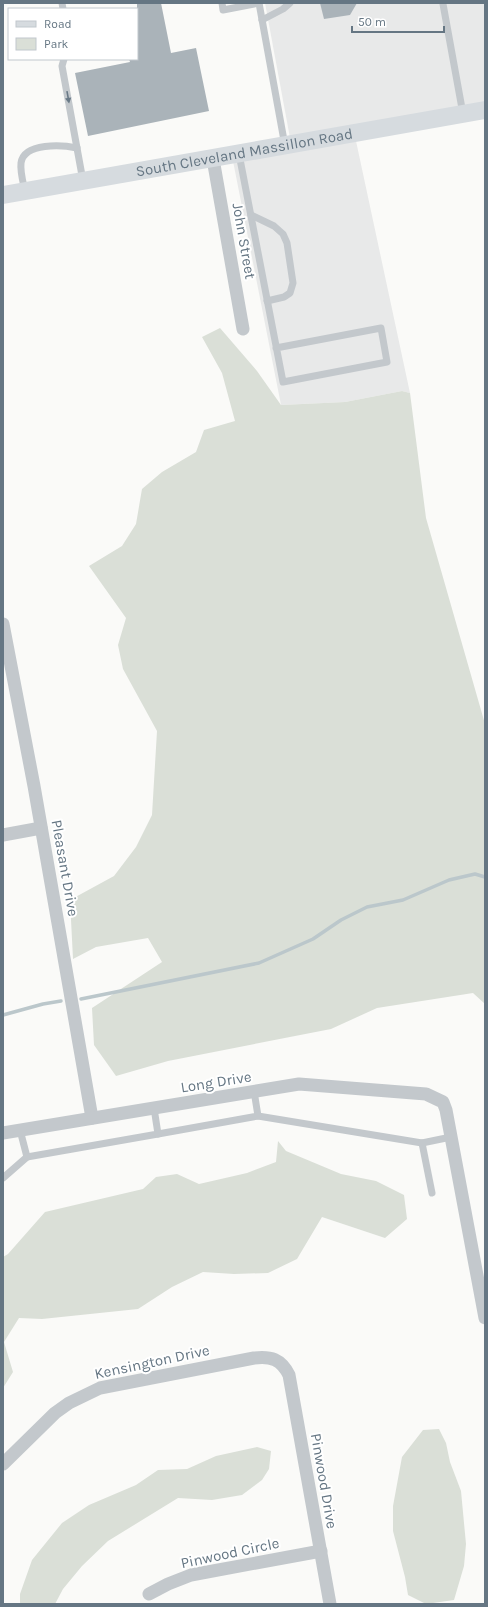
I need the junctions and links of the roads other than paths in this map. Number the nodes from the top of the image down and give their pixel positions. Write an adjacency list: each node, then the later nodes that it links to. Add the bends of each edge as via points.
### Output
1 (222, 3): 2 (lane, via 223,10)
2 (259, 3): 5 (lane)
3 (290, 3): 5 (lane)
4 (443, 4): 8 (lane)
5 (262, 20): 9 (lane)
6 (64, 60): 10 (lane, one-way to 10, via 62,66)
7 (485, 110): 8 (main road, South Cleveland Massillon Road)
8 (463, 114): 9 (main road, South Cleveland Massillon Road)
9 (286, 146): 11 (main road, South Cleveland Massillon Road)
10 (77, 148): 13 (lane); 14 (lane, via 51,145 33,150 24,156 21,168)
11 (239, 154): 12 (main road, South Cleveland Massillon Road); 16 (lane)
12 (213, 159): 13 (main road, South Cleveland Massillon Road); 18 (street, John Street)
13 (83, 181): 14 (main road, South Cleveland Massillon Road)
14 (25, 191): 15 (main road, South Cleveland Massillon Road)
15 (3, 195)
16 (251, 215): 17 (lane); 17 (lane, via 274,226 283,234 287,243 293,283 290,293)
17 (267, 301): 19 (lane)
18 (243, 329)
19 (276, 348): 19 (lane, via 283,382 387,362 381,328)
20 (3, 624): 21 (street, Pleasant Drive)
21 (41, 828): 22 (street); 26 (street, Pleasant Drive)
22 (3, 835)
23 (254, 1091): 24 (street, Long Drive); 25 (lane); 30 (street, Long Drive, via 299,1084 426,1094 443,1102)
24 (154, 1108): 26 (street, Long Drive); 29 (lane)
25 (258, 1116): 29 (lane); 31 (lane)
26 (92, 1118): 27 (street, Long Drive)
27 (20, 1130): 28 (street, Long Drive); 32 (lane)
28 (3, 1133)
29 (158, 1134): 32 (lane)
30 (451, 1137): 31 (lane); 35 (street)
31 (422, 1143): 34 (lane)
32 (27, 1157): 33 (lane)
33 (3, 1178)
34 (432, 1193)
35 (485, 1318)
36 (284, 1365): 37 (street, Kensington Drive, via 272,1358 254,1358 100,1388 55,1413); 38 (street, Pinwood Drive, via 289,1375)
37 (3, 1464)
38 (320, 1551): 39 (street, Pinwood Circle, via 192,1575); 40 (street, Pinwood Drive)
39 (149, 1594)
40 (330, 1604)

